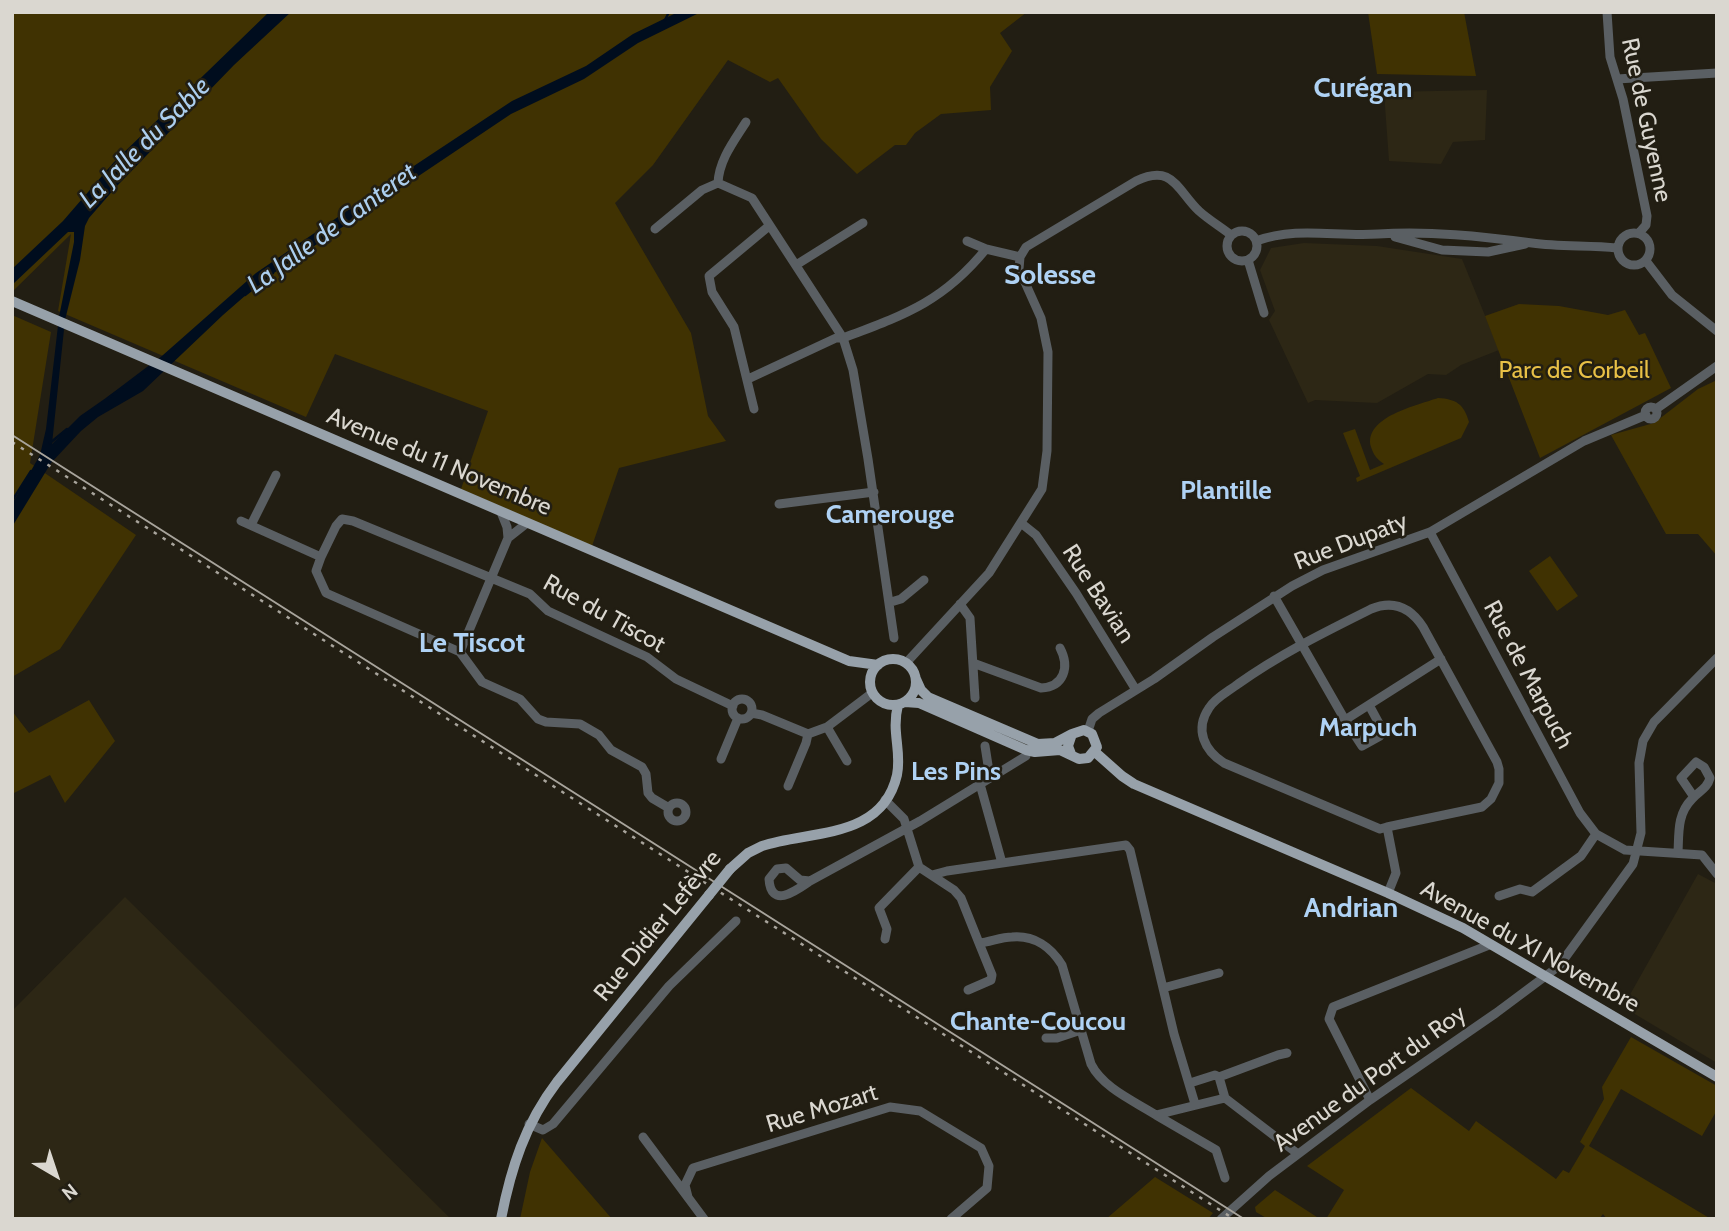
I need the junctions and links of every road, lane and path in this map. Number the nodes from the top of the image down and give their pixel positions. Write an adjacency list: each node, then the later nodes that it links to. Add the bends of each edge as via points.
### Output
1 (1607, 12): 3 (street, Rue de Guyenne)
2 (1717, 73): 3 (street)
3 (1617, 79): 10 (street, Rue de Guyenne, via 1647,216)
4 (746, 122): 5 (street, via 726,154)
5 (718, 183): 7 (street, via 752,198); 8 (street, via 702,190)
6 (863, 223): 24 (street)
7 (769, 226): 24 (street); 30 (street, via 709,276 712,292 733,327)
8 (655, 229)
9 (1430, 233): 11 (street); 13 (street); 19 (street)
10 (1639, 233): 17 (street, via 1625,236); 23 (street, via 1650,245)
11 (1380, 234): 15 (street, via 1289,232); 19 (street)
12 (1231, 235): 15 (street, via 1245,231); 21 (street, via 1201,212 1172,180 1152,175 1031,242); 22 (street, via 1228,253 1234,260)
13 (1481, 235): 16 (street); 20 (street, via 1484,245)
14 (967, 241): 18 (street)
15 (1256, 241): 22 (street, via 1255,254)
16 (1532, 243): 17 (street); 20 (street)
17 (1618, 248): 23 (street, via 1621,259 1630,265)
18 (986, 249): 21 (street); 28 (street, via 932,300)
19 (1429, 249): 20 (street)
20 (1479, 252)
21 (1020, 257): 38 (street, via 1019,269 1045,332 1048,377 1045,475 1037,500)
22 (1248, 260): 26 (street)
23 (1646, 261): 27 (street, via 1672,295)
24 (796, 265): 28 (street)
25 (12, 301): 35 (main road, Avenue du 11 Novembre)
26 (1264, 313)
27 (1717, 331)
28 (842, 338): 30 (street); 33 (street, via 853,370)
29 (1717, 366): 40 (street, Rue Dupaty, via 1656,409 1648,408 1646,415 1584,441)
30 (748, 379): 31 (street)
31 (754, 409)
32 (276, 475): 39 (street)
33 (874, 492): 34 (street); 46 (street)
34 (779, 504)
35 (501, 512): 37 (main road, Avenue du 11 Novembre); 41 (street)
36 (242, 521): 39 (street)
37 (527, 523): 41 (street); 54 (main road, Avenue du 11 Novembre)
38 (1021, 523): 47 (street, via 989,573); 60 (street, Rue Bavian, via 1037,535)
39 (251, 525): 42 (street)
40 (1430, 532): 45 (street, Rue Dupaty, via 1323,570); 89 (street, Rue de Marpuch, via 1580,813)
41 (509, 538): 43 (street)
42 (321, 557): 43 (street, Rue du Tiscot, via 342,519); 51 (street, via 316,571 326,593)
43 (492, 577): 51 (street); 66 (street, Rue du Tiscot, via 530,594 548,611 647,657 676,679)
44 (924, 580): 46 (street)
45 (1274, 596): 49 (street); 60 (street, Rue Dupaty)
46 (891, 602): 48 (street)
47 (960, 604): 55 (street); 56 (street, via 970,618)
48 (894, 638)
49 (1300, 644): 52 (street, via 1388,604 1418,618); 69 (street); 87 (street, via 1208,709 1202,724 1205,747 1224,764 1380,829)
50 (1060, 648): 56 (street, via 1067,661 1065,669 1048,688)
51 (460, 652): 86 (street, via 482,682 520,699 538,719 580,724 599,735 611,750 642,767 648,793)
52 (1441, 659): 65 (street); 87 (street, via 1497,762 1499,783 1482,807)
53 (1717, 659): 90 (street, Avenue du Port du Roy, via 1654,722 1643,741 1639,763 1641,833)
54 (849, 661): 57 (main road, Avenue du 11 Novembre); 59 (main road, Avenue du 11 Novembre)
55 (906, 663): 57 (main road, via 892,659); 58 (main road)
56 (973, 663): 62 (street)
57 (878, 665): 59 (main road)
58 (916, 679): 64 (main road, via 914,694); 74 (main road, via 928,697 1038,744 1055,743)
59 (870, 681): 61 (main road)
60 (1136, 691): 71 (street, Rue Dupaty, via 1094,716)
61 (872, 693): 63 (main road); 70 (street)
62 (975, 698)
63 (884, 704): 64 (main road); 72 (main road, Rue Didier Lefèvre)
64 (902, 704): 72 (main road, Rue Didier Lefèvre); 77 (main road, via 919,703 1026,750)
65 (1368, 705): 69 (street); 69 (street, via 1382,729 1380,736 1362,746)
66 (733, 706): 67 (street, Rue du Tiscot, via 744,699 750,703); 68 (street)
67 (751, 713): 68 (street); 73 (street, Rue du Tiscot)
68 (738, 718): 79 (street)
69 (1345, 720)
70 (827, 727): 73 (street); 80 (street)
71 (1088, 731): 74 (main road); 76 (main road, via 1097,742)
72 (894, 733): 85 (main road, Rue Didier Lefèvre, via 897,775)
73 (808, 734): 83 (street)
74 (1072, 734): 77 (main road, via 1068,742)
75 (985, 746): 81 (street)
76 (1095, 752): 77 (main road, via 1083,759); 97 (main road, Avenue du XI Novembre, via 1134,784)
77 (1071, 754)
78 (1026, 756): 81 (street)
79 (721, 759)
80 (847, 761)
81 (990, 778): 82 (street)
82 (980, 785): 88 (street); 92 (street)
83 (788, 786)
84 (1694, 797): 91 (street, via 1680,816)
85 (885, 800): 88 (street); 117 (main road, Rue Didier Lefèvre, bridge, via 858,824 762,846 730,869 557,1082)
86 (669, 808)
87 (1387, 827): 97 (street, via 1396,873)
88 (906, 828): 93 (street); 96 (street)
89 (1596, 834): 90 (street, Rue de Marpuch, via 1625,850); 98 (street, via 1581,856 1532,892 1520,889)
90 (1636, 850): 91 (street, Rue de Marpuch); 104 (street, Avenue du Port du Roy, via 1633,864 1612,894)
91 (1678, 853): 94 (street, Rue de Marpuch, via 1702,855)
92 (1002, 863): 95 (street); 105 (street, via 1126,845)
93 (919, 867): 95 (street); 100 (street, via 879,908 887,929)
94 (1717, 874)
95 (932, 876): 101 (street, via 961,898)
96 (810, 881)
97 (1388, 893): 102 (main road, Avenue du XI Novembre)
98 (1499, 896)
99 (736, 921): 117 (street, via 669,986 553,1124 543,1130)
100 (885, 939)
101 (979, 943): 106 (street, via 991,980); 107 (street, via 1012,936 1028,938 1054,952)
102 (1489, 945): 104 (main road, Avenue du XI Novembre); 114 (street, via 1333,1007 1329,1019)
103 (1219, 973): 105 (street)
104 (1546, 978): 111 (main road, Avenue du XI Novembre); 114 (street, Avenue du Port du Roy)
105 (1163, 988): 112 (street)
106 (968, 990)
107 (1081, 1030): 108 (street); 116 (street, via 1096,1074)
108 (1046, 1038)
109 (1287, 1053): 110 (street)
110 (1219, 1077): 112 (street); 113 (street)
111 (1717, 1077)
112 (1190, 1083): 115 (street)
113 (1225, 1098): 115 (street); 119 (street)
114 (1370, 1100): 119 (street, Avenue du Port du Roy)
115 (1195, 1104): 116 (street)
116 (1156, 1115): 120 (street, via 1216,1150)
117 (529, 1125): 122 (main road, Rue Didier Lefèvre)
118 (643, 1137): 121 (street)
119 (1298, 1154): 125 (street, Avenue du Port du Roy)
120 (1224, 1178)
121 (688, 1197): 123 (street); 124 (street, Rue Mozart, via 685,1185 694,1168 890,1107 920,1111 981,1148 989,1166 987,1188)
122 (501, 1219)
123 (704, 1219)
124 (951, 1219)
125 (1221, 1219)

